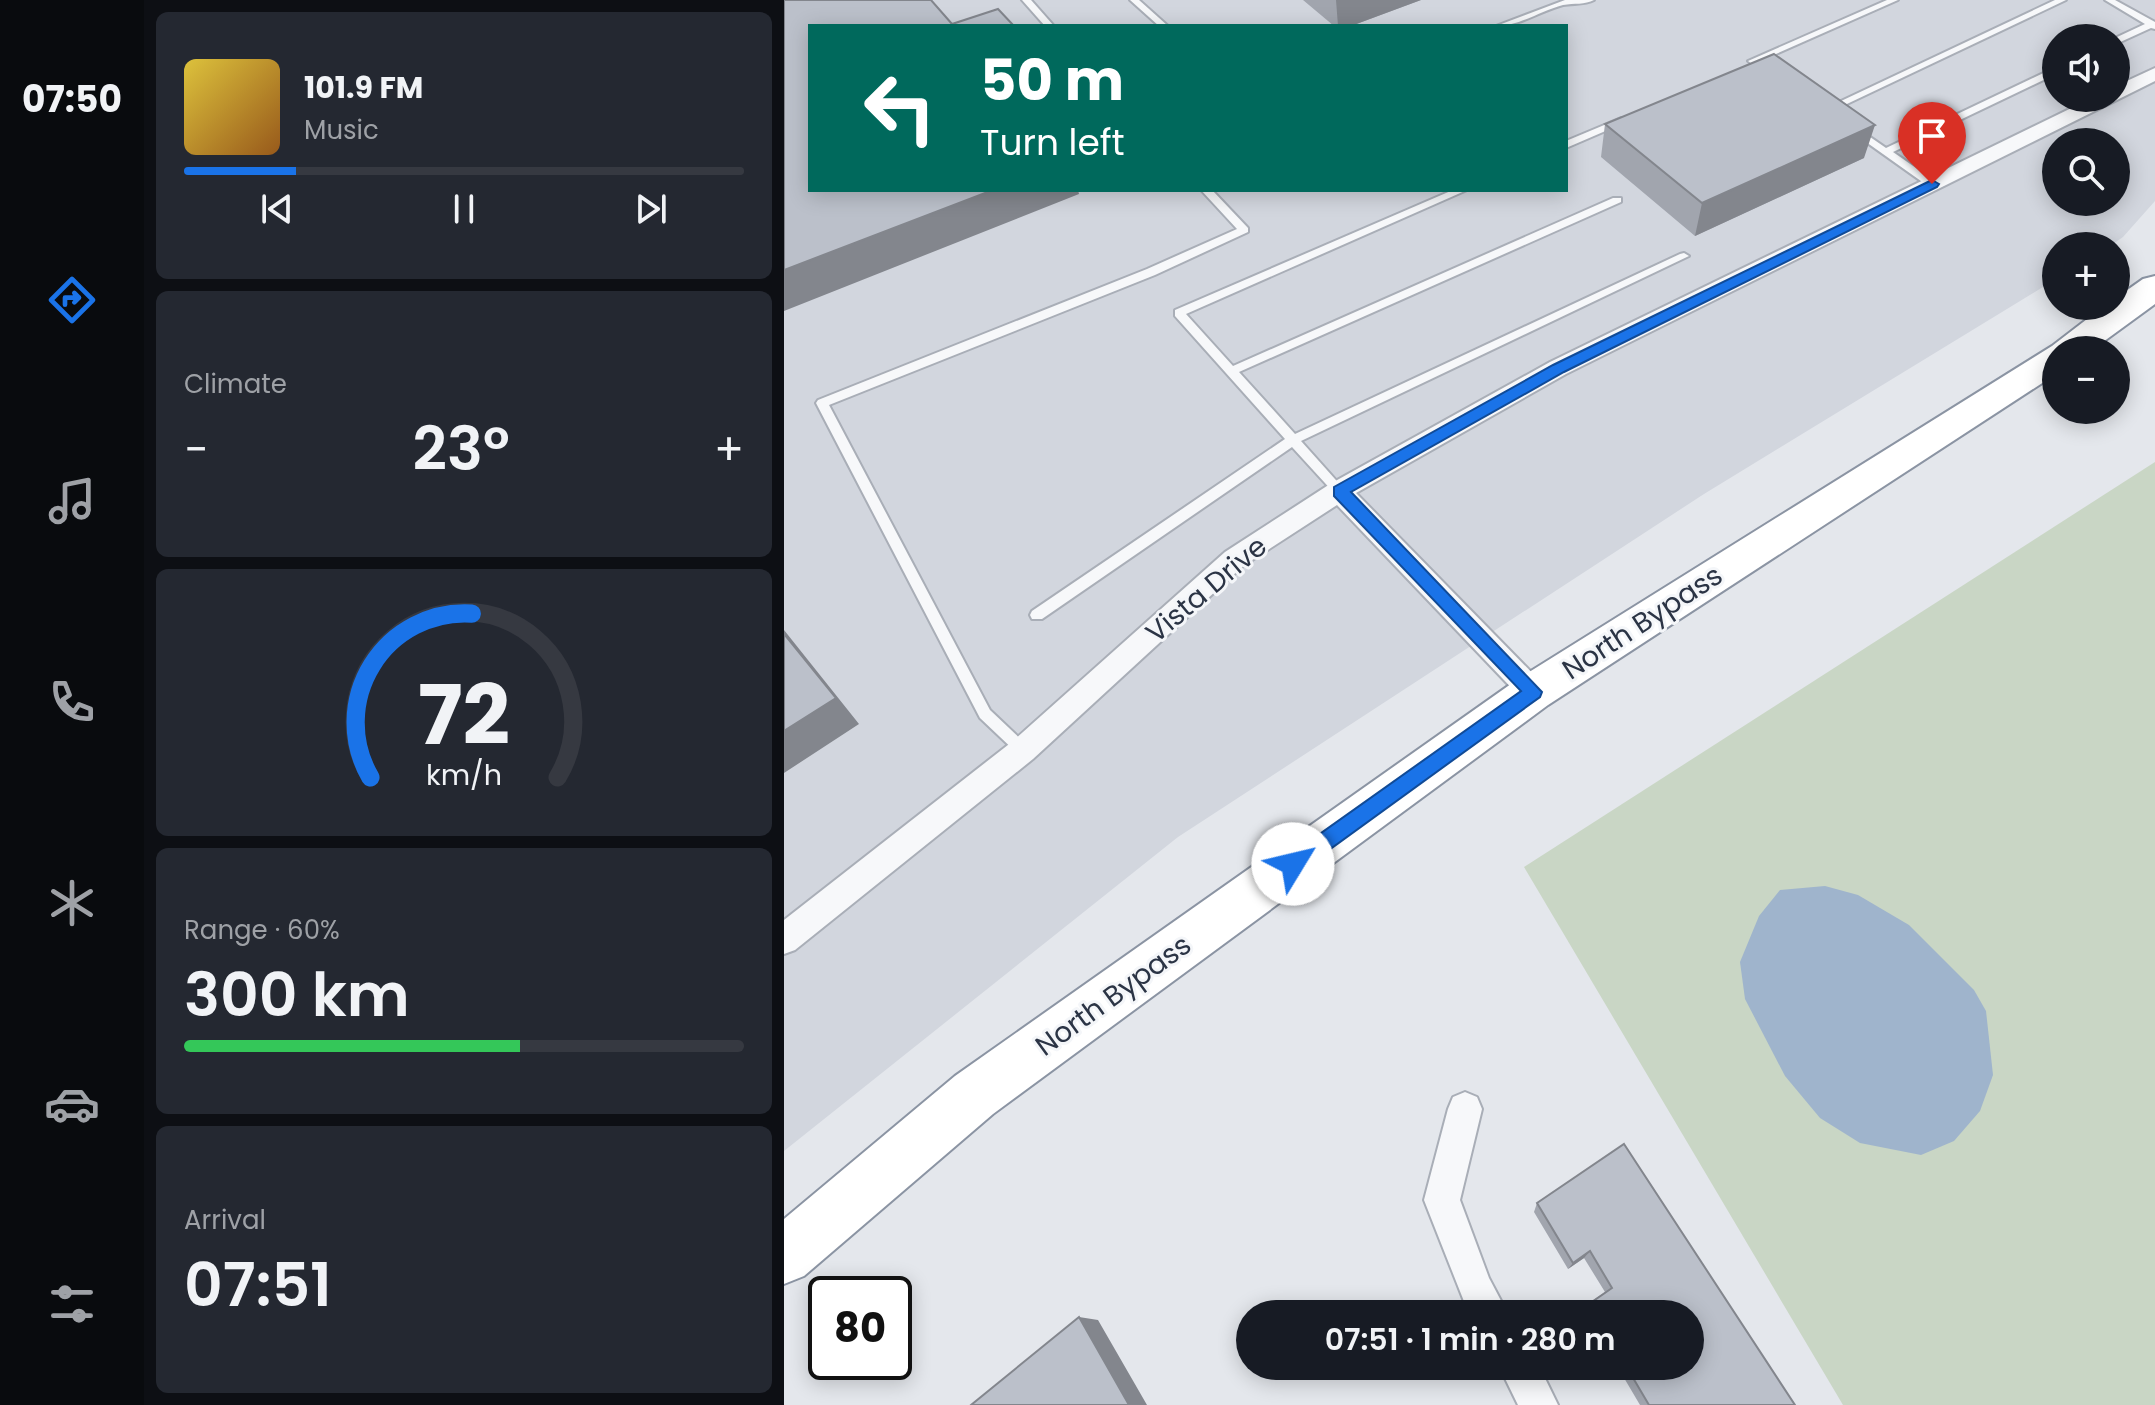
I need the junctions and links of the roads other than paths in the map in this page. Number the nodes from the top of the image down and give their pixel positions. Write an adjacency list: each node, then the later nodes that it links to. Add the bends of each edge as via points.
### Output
1 (1026, 0): 7 (lane)
2 (1134, 0): 8 (lane)
3 (1590, 0): 9 (lane, via 1561,3)
4 (1894, 0): 13 (lane, via 1753,61)
5 (2062, 0): 17 (lane)
6 (2109, 0): 10 (lane)
7 (1048, 24)
8 (1162, 24)
9 (1505, 24)
10 (2154, 25): 11 (lane)
11 (2130, 35)
12 (2155, 74): 15 (street)
13 (1777, 77)
14 (2042, 77): 23 (lane)
15 (2130, 86)
16 (1813, 102): 17 (lane)
17 (1825, 110): 20 (lane)
18 (2079, 112): 24 (street, Vista Drive)
19 (1635, 115): 22 (lane)
20 (1837, 119)
21 (1849, 127): 23 (lane)
22 (1568, 144)
23 (1885, 152): 24 (lane)
24 (1932, 184): 34 (street, Vista Drive, via 1558,368)
25 (1208, 192): 37 (lane, via 1244,230 822,403 985,714)
26 (1457, 192): 32 (lane, via 1179,313)
27 (1617, 200): 32 (lane)
28 (1684, 256): 33 (lane)
29 (2155, 287): 30 (highway)
30 (2087, 336)
31 (2042, 366): 36 (highway, North Bypass)
32 (1232, 371): 33 (lane)
33 (1293, 440): 34 (lane); 35 (lane)
34 (1339, 491): 36 (street); 37 (street, Vista Drive, via 1234,559)
35 (1037, 615)
36 (1533, 692): 40 (highway, North Bypass, via 974,1095)
37 (1023, 750): 38 (street, Vista Drive)
38 (784, 939)
39 (1465, 1109): 41 (street, via 1442,1200)
40 (784, 1256)
41 (1481, 1300)
42 (1526, 1380): 43 (street)
43 (1539, 1405)

